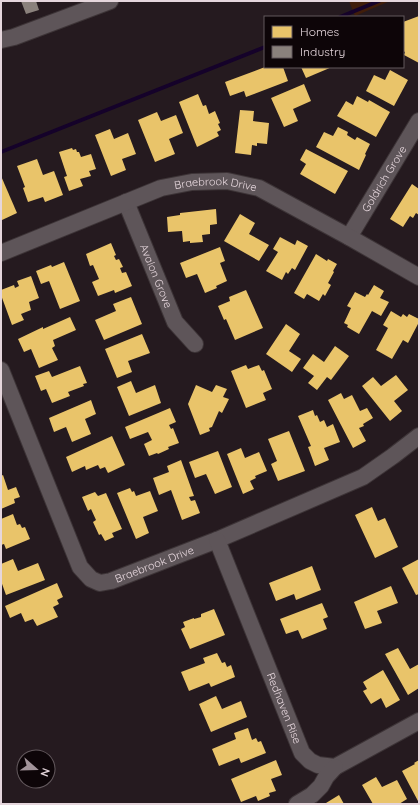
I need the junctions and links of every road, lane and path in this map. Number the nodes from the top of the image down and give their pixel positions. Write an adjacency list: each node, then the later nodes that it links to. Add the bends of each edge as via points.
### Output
1 (110, 1): 2 (street)
2 (1, 40)
3 (419, 121): 5 (street, Goldrich Grove)
4 (126, 202): 5 (street, Braebrook Drive, via 161,188 192,182 227,181 260,188); 6 (street, Braebrook Drive); 8 (street, Avalon Grove, via 175,322)
5 (349, 237): 7 (street, Braebrook Drive)
6 (1, 253)
7 (419, 277)
8 (194, 344)
9 (1, 370): 11 (street, Braebrook Drive, via 80,567 91,579 100,583 111,582)
10 (419, 436): 11 (street, Braebrook Drive, via 363,477)
11 (216, 540): 13 (street, Redhaven Rise, via 302,753 318,765)
12 (419, 721): 13 (street)
13 (335, 768): 14 (street, via 312,795)
14 (297, 804)

